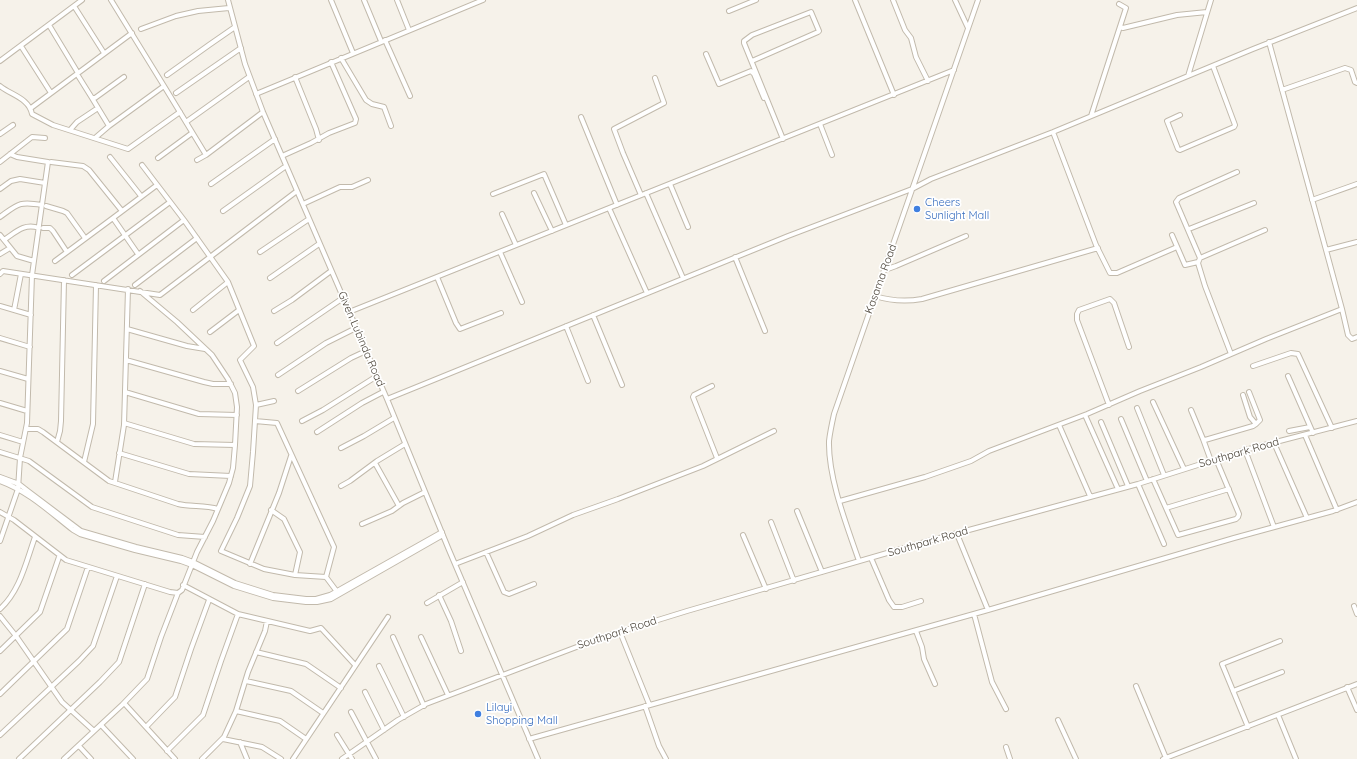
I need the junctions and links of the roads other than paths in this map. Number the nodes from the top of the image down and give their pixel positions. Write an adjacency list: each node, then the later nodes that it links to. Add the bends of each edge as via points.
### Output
1 (82, 0): 15 (street)
2 (111, 0): 26 (street)
3 (228, 0): 16 (street, Given Lubinda Road)
4 (331, 0): 32 (street)
5 (364, 0): 27 (street)
6 (397, 0): 25 (street)
7 (483, 0): 25 (street)
8 (756, 0): 18 (street)
9 (855, 0): 55 (street)
10 (893, 0): 47 (street)
11 (955, 0): 23 (street)
12 (978, 0): 23 (street, Kasama Road)
13 (1211, 0): 19 (street)
14 (1119, 4): 21 (street, via 1126,8)
15 (74, 6): 20 (street); 31 (street)
16 (229, 8): 22 (street, Given Lubinda Road); 24 (street, via 176,16)
17 (1357, 8): 28 (street)
18 (729, 11)
19 (1207, 12): 21 (street, via 1177,15); 42 (street)
20 (49, 25): 29 (street); 40 (street)
21 (1120, 27): 63 (street)
22 (235, 28): 30 (street, Given Lubinda Road); 41 (street)
23 (968, 28): 39 (street, Kasama Road)
24 (141, 29)
25 (409, 30): 27 (street)
26 (132, 33): 31 (street); 50 (street)
27 (383, 40): 32 (street); 56 (street)
28 (1269, 42): 38 (street); 51 (street)
29 (21, 46): 35 (street); 52 (street)
30 (241, 48): 44 (street, Given Lubinda Road); 53 (street)
31 (104, 53): 40 (street)
32 (353, 53): 34 (street)
33 (706, 54): 77 (street, via 719,84 749,71 753,72)
34 (341, 58): 37 (street); 69 (street, via 366,100 384,107)
35 (0, 61)
36 (752, 61): 36 (street, via 744,43 747,38 811,12 818,32); 77 (street)
37 (331, 62): 45 (street); 80 (street, via 356,121)
38 (1213, 66): 42 (street); 62 (street, via 1234,127 1180,150 1167,121)
39 (954, 70): 47 (street); 100 (street, Kasama Road)
40 (78, 73): 52 (street); 57 (street)
41 (167, 75)
42 (1188, 76): 63 (street)
43 (124, 77): 57 (street)
44 (250, 77): 54 (street, Given Lubinda Road); 65 (street)
45 (295, 77): 54 (street); 80 (street)
46 (655, 78): 105 (street, via 664,103 614,129)
47 (928, 81): 55 (street)
48 (1357, 83): 51 (street, via 1351,70 1345,68)
49 (0, 86): 58 (street)
50 (164, 86): 60 (street); 68 (street)
51 (1282, 90): 107 (street)
52 (51, 93): 58 (street)
53 (176, 93)
54 (256, 94): 61 (street, Given Lubinda Road)
55 (894, 95): 66 (street)
56 (410, 96)
57 (92, 98): 59 (street)
58 (32, 107): 70 (street, via 32,114 36,117)
59 (98, 108): 68 (street); 70 (street)
60 (180, 112): 65 (street); 78 (street, via 128,149)
61 (263, 112): 79 (street, Given Lubinda Road); 82 (street)
62 (1180, 114)
63 (1091, 116): 72 (street)
64 (582, 117): 111 (street)
65 (186, 122): 73 (street)
66 (820, 124): 77 (street); 83 (street)
67 (13, 125): 74 (street)
68 (109, 126): 71 (street)
69 (391, 126)
70 (70, 130): 76 (street)
71 (103, 130): 76 (street); 78 (street)
72 (1053, 132): 100 (street, via 931,179); 139 (street)
73 (192, 133): 82 (street); 86 (street)
74 (0, 134)
75 (45, 138): 81 (street, via 32,137)
76 (95, 138): 78 (street)
77 (782, 139): 96 (street)
78 (104, 140)
79 (275, 140): 84 (street, Given Lubinda Road); 95 (street)
80 (319, 140): 84 (street)
81 (10, 154): 88 (street); 94 (street, via 48,162)
82 (206, 155): 87 (street)
83 (832, 155)
84 (282, 156): 91 (street, Given Lubinda Road)
85 (110, 157): 106 (street)
86 (158, 158)
87 (197, 160)
88 (0, 162)
89 (51, 162): 114 (street, via 83,166 89,170)
90 (142, 165): 98 (street)
91 (286, 166): 101 (street, Given Lubinda Road); 115 (street)
92 (1237, 172): 124 (street, via 1177,199 1178,208)
93 (368, 180): 110 (street, via 352,187 340,187)
94 (45, 183): 99 (street, via 20,179 11,181); 112 (street)
95 (211, 184)
96 (670, 184): 103 (street); 122 (street)
97 (1357, 184): 107 (street)
98 (157, 185): 106 (street); 108 (street)
99 (0, 189)
100 (912, 189): 147 (street); 151 (street, Kasama Road)
101 (297, 192): 110 (street, Given Lubinda Road); 146 (street)
102 (534, 192): 126 (street)
103 (646, 193): 105 (street); 159 (street)
104 (493, 194): 121 (street, via 544,174)
105 (641, 195): 111 (street)
106 (141, 196): 114 (street)
107 (1312, 200): 140 (street)
108 (170, 202): 120 (street); 129 (street)
109 (1254, 203): 124 (street)
110 (303, 204): 119 (street, Given Lubinda Road)
111 (617, 204): 113 (street)
112 (44, 205): 117 (street, via 18,204); 123 (street); 131 (street, via 65,212)
113 (609, 208): 121 (street); 167 (street)
114 (122, 210): 118 (street)
115 (222, 212)
116 (502, 214): 136 (street)
117 (0, 217)
118 (112, 218): 129 (street); 131 (street)
119 (309, 218): 135 (street, Given Lubinda Road); 142 (street)
120 (184, 220): 132 (street); 145 (street)
121 (566, 225): 126 (street)
122 (688, 227)
123 (41, 228): 133 (street, via 25,226); 141 (street, via 50,228); 149 (street)
124 (1189, 230): 148 (street)
125 (1264, 230): 148 (street)
126 (552, 231): 136 (street)
127 (0, 235): 133 (street)
128 (1172, 235): 137 (street)
129 (125, 236): 145 (street); 156 (street)
130 (966, 236): 151 (street)
131 (85, 238): 141 (street)
132 (197, 238): 146 (street); 164 (street)
133 (4, 240): 138 (street)
134 (1357, 242): 140 (street)
135 (320, 244): 152 (street, Given Lubinda Road); 158 (street)
136 (516, 245): 143 (street)
137 (1177, 247): 139 (street, via 1116,273 1108,270); 148 (street, via 1185,265)
138 (10, 248): 144 (street); 149 (street, via 17,256)
139 (1098, 248): 168 (street, via 922,299 896,301)
140 (1326, 250): 172 (street)
141 (67, 252): 150 (street)
142 (260, 252)
143 (500, 252): 157 (street); 170 (street)
144 (0, 254)
145 (138, 254): 161 (street)
146 (211, 257): 162 (street); 166 (street, via 160,295)
147 (735, 257): 159 (street); 185 (street)
148 (1199, 260): 193 (street, via 1205,286)
149 (34, 261): 155 (street)
150 (55, 261)
151 (884, 270): 168 (street, Kasama Road)
152 (331, 272): 169 (street, Given Lubinda Road); 176 (street)
153 (0, 274): 154 (street, via 3,271)
154 (21, 274): 155 (street); 173 (street)
155 (32, 275): 160 (street); 179 (street)
156 (72, 275)
157 (437, 277): 177 (street); 178 (street, via 460,329)
158 (270, 278)
159 (683, 278): 167 (street)
160 (64, 280): 163 (street); 241 (street, via 61,421)
161 (104, 281)
162 (228, 282): 174 (street); 175 (street)
163 (96, 285): 165 (street); 253 (street, via 92,424)
164 (135, 285)
165 (128, 289): 166 (street); 183 (street)
166 (140, 291): 191 (street)
167 (648, 293): 180 (street)
168 (875, 296): 271 (street, Kasama Road, via 834,414 830,434 832,471)
169 (343, 298): 177 (street, Given Lubinda Road); 188 (street)
170 (522, 302)
171 (0, 306): 173 (street)
172 (1342, 309): 186 (street, via 1348,335 1352,339); 193 (street)
173 (14, 310): 179 (street)
174 (193, 310)
175 (238, 310): 184 (street); 214 (street, via 254,346 240,360 253,387)
176 (274, 311)
177 (349, 312): 182 (street, Given Lubinda Road)
178 (501, 313)
179 (31, 315): 189 (street)
180 (593, 315): 181 (street); 203 (street)
181 (566, 326): 201 (street); 210 (street)
182 (356, 328): 192 (street, Given Lubinda Road); 197 (street, via 332,340)
183 (127, 329): 191 (street); 194 (street)
184 (210, 332)
185 (765, 332)
186 (1357, 337)
187 (0, 338): 189 (street)
188 (277, 343)
189 (30, 347): 200 (street)
190 (1129, 347): 215 (street, via 1114,303 1110,299 1079,310 1077,320)
191 (205, 349): 202 (street, via 212,355)
192 (366, 351): 198 (street, Given Lubinda Road); 205 (street)
193 (1231, 354): 215 (street)
194 (126, 360): 202 (street, via 204,382); 206 (street)
195 (1253, 366): 231 (street, via 1291,353 1298,354)
196 (0, 371): 200 (street)
197 (278, 375)
198 (377, 376): 207 (street, Given Lubinda Road); 224 (street)
199 (1288, 376): 230 (street)
200 (28, 379): 218 (street)
201 (588, 381)
202 (231, 384): 219 (street, via 235,393)
203 (622, 385)
204 (712, 386): 251 (street, via 693,397)
205 (298, 391)
206 (125, 392): 219 (street, via 199,414); 227 (street)
207 (383, 392): 210 (street, Given Lubinda Road); 235 (street)
208 (1249, 392): 228 (street, via 1260,420)
209 (1243, 395): 228 (street, via 1250,417)
210 (387, 399): 221 (street, Given Lubinda Road)
211 (274, 401): 214 (street)
212 (1153, 402): 255 (street)
213 (0, 403): 218 (street)
214 (256, 405): 223 (street)
215 (1109, 405): 220 (street)
216 (1137, 408): 256 (street)
217 (1191, 410): 239 (street)
218 (27, 412): 232 (street)
219 (237, 415): 244 (street)
220 (1084, 415): 229 (street); 267 (street)
221 (394, 418): 243 (street, Given Lubinda Road); 245 (street)
222 (1121, 419): 261 (street)
223 (255, 421): 249 (street, via 277,423); 297 (street, via 250,486 221,551)
224 (302, 421)
225 (1357, 421): 231 (street, Southpark Road)
226 (1101, 422): 266 (street)
227 (124, 423): 244 (street, via 194,444); 248 (street)
228 (1256, 424): 239 (street)
229 (1059, 425): 270 (street); 271 (street, via 925,477)
230 (1310, 427): 234 (street); 236 (street)
231 (1332, 428): 236 (street, Southpark Road)
232 (26, 429): 240 (street); 241 (street, via 38,429)
233 (774, 431): 251 (street)
234 (1289, 431)
235 (317, 432)
236 (1313, 433): 238 (street, Southpark Road)
237 (0, 435): 240 (street)
238 (1305, 435): 242 (street, Southpark Road); 277 (street)
239 (1203, 439): 252 (street)
240 (23, 442): 250 (street)
241 (57, 442): 253 (street)
242 (1274, 443): 246 (street, Southpark Road); 281 (street)
243 (405, 444): 254 (street); 269 (street, Given Lubinda Road)
244 (235, 445): 257 (street)
245 (341, 448)
246 (1245, 450): 252 (street, Southpark Road); 284 (street)
247 (0, 452): 250 (street)
248 (119, 454): 257 (street, via 189,474); 262 (street)
249 (292, 455): 276 (street); 303 (street, via 334,547)
250 (20, 458): 264 (street); 289 (street, via 38,466 92,507 178,535)
251 (718, 458): 292 (street)
252 (1213, 460): 255 (street, Southpark Road); 268 (street)
253 (84, 462): 262 (street, via 103,477)
254 (375, 463): 265 (street); 273 (street)
255 (1184, 469): 256 (street, Southpark Road)
256 (1164, 475): 259 (street, Southpark Road)
257 (231, 476): 275 (street)
258 (0, 477): 264 (street)
259 (1153, 479): 261 (street, Southpark Road); 274 (street)
260 (0, 481): 264 (street)
261 (1147, 481): 263 (street, Southpark Road)
262 (115, 482): 275 (street, via 178,504)
263 (1138, 484): 266 (street, Southpark Road); 291 (street)
264 (19, 486): 280 (street); 296 (street, via 81,531)
265 (341, 486)
266 (1128, 486): 267 (street, Southpark Road)
267 (1118, 489): 270 (street, Southpark Road)
268 (1229, 489): 274 (street); 274 (street, via 1238,514 1236,519 1178,535)
269 (425, 492): 273 (street); 285 (street, Given Lubinda Road)
270 (1090, 496): 286 (street, Southpark Road)
271 (840, 501): 295 (street, Kasama Road)
272 (1357, 502): 277 (street)
273 (399, 506): 283 (street)
274 (1166, 508)
275 (218, 509): 289 (street)
276 (271, 510): 297 (street); 301 (street, via 284,519 300,552)
277 (1337, 510): 281 (street)
278 (797, 511): 300 (street)
279 (0, 512): 280 (street)
280 (9, 516): 288 (street); 290 (street)
281 (1307, 518): 284 (street)
282 (771, 522): 304 (street)
283 (362, 524)
284 (1274, 527): 318 (street)
285 (442, 533): 298 (street, Given Lubinda Road); 311 (street)
286 (957, 534): 294 (street, Southpark Road); 318 (street)
287 (743, 535): 309 (street)
288 (35, 537): 293 (street); 317 (street, via 15,590)
289 (205, 537): 296 (street)
290 (0, 541)
291 (1164, 544)
292 (486, 552): 298 (street); 307 (street, via 504,592 509,594)
293 (59, 557): 299 (street); 327 (street, via 40,612)
294 (871, 558): 295 (street, Southpark Road); 314 (street, via 888,600 894,607)
295 (859, 561): 300 (street, Southpark Road)
296 (192, 564): 308 (street); 311 (street, via 235,583 273,595 316,599)
297 (250, 564): 301 (street)
298 (455, 564): 305 (street, Given Lubinda Road)
299 (88, 567): 302 (street); 334 (street, via 67,629)
300 (822, 572): 304 (street, Southpark Road)
301 (295, 575): 303 (street)
302 (117, 576): 306 (street); 343 (street, via 93,646)
303 (326, 577): 311 (street)
304 (794, 581): 309 (street, Southpark Road)
305 (463, 582): 312 (street); 338 (street, Given Lubinda Road)
306 (145, 584): 310 (street); 355 (street, via 119,662)
307 (534, 584)
308 (184, 585): 310 (street); 313 (street)
309 (766, 589): 326 (street, Southpark Road)
310 (178, 593): 350 (street, via 147,679)
311 (338, 593)
312 (439, 595): 315 (street); 332 (street)
313 (210, 600): 319 (street); 363 (street, via 175,697)
314 (921, 601)
315 (427, 603)
316 (1354, 606): 321 (street)
317 (0, 609)
318 (988, 610): 320 (street)
319 (238, 614): 324 (street); 376 (street, via 203,715)
320 (974, 614): 325 (street); 353 (street, via 992,682)
321 (1357, 614)
322 (0, 616): 327 (street)
323 (388, 617): 335 (street)
324 (267, 621): 333 (street); 335 (street, via 310,631 321,628)
325 (916, 631): 340 (street); 351 (street)
326 (620, 632): 338 (street, Southpark Road); 351 (street)
327 (16, 636): 331 (street); 334 (street)
328 (393, 637): 352 (street)
329 (421, 637): 349 (street)
330 (1280, 641): 346 (street, via 1222,664)
331 (0, 651)
332 (461, 651)
333 (256, 652): 339 (street); 345 (street, via 306,664)
334 (34, 662): 343 (street); 348 (street)
335 (355, 665): 345 (street)
336 (379, 666): 360 (street)
337 (1282, 672): 346 (street)
338 (502, 675): 349 (street, Southpark Road); 371 (street, Given Lubinda Road)
339 (246, 681): 356 (street); 358 (street, via 291,691)
340 (935, 684)
341 (1357, 684): 344 (street)
342 (1136, 686): 379 (street)
343 (51, 687): 355 (street); 367 (street)
344 (1348, 687): 354 (street); 359 (street)
345 (341, 688): 358 (street)
346 (1233, 691): 364 (street)
347 (365, 692): 365 (street)
348 (0, 694)
349 (448, 695): 352 (street, Southpark Road)
350 (124, 703): 362 (street); 363 (street)
351 (647, 705): 371 (street); 394 (street, via 659,746)
352 (424, 706): 360 (street, Southpark Road)
353 (1006, 709)
354 (1357, 710)
355 (70, 711): 366 (street); 380 (street)
356 (236, 711): 369 (street); 370 (street, via 280,721)
357 (352, 712): 372 (street)
358 (323, 713): 370 (street)
359 (1278, 715): 364 (street); 397 (street)
360 (404, 717): 365 (street, Southpark Road)
361 (1058, 720): 396 (street)
362 (101, 725): 366 (street); 383 (street)
363 (146, 727): 376 (street)
364 (1248, 727): 379 (street)
365 (384, 730): 372 (street, Southpark Road)
366 (94, 731): 374 (street)
367 (0, 735)
368 (337, 735): 377 (street)
369 (222, 739): 373 (street); 378 (street)
370 (306, 739): 389 (street)
371 (529, 739): 393 (street, Given Lubinda Road)
372 (367, 741): 377 (street, Southpark Road); 392 (street)
373 (240, 742): 387 (street); 388 (street, via 262,747)
374 (78, 746): 381 (street); 382 (street)
375 (1006, 747): 395 (street)
376 (167, 751): 384 (street)
377 (349, 754): 390 (street, Southpark Road); 391 (street)
378 (207, 755): 385 (street); 386 (street)
379 (1165, 758)
380 (19, 759)
381 (64, 759)
382 (91, 759)
383 (133, 759)
384 (175, 759)
385 (202, 759)
386 (210, 759)
387 (247, 759)
388 (281, 759)
389 (293, 759)
390 (342, 759)
391 (352, 759)
392 (376, 759)
393 (538, 759)
394 (666, 759)
395 (1010, 759)
396 (1076, 759)
397 (1296, 759)

